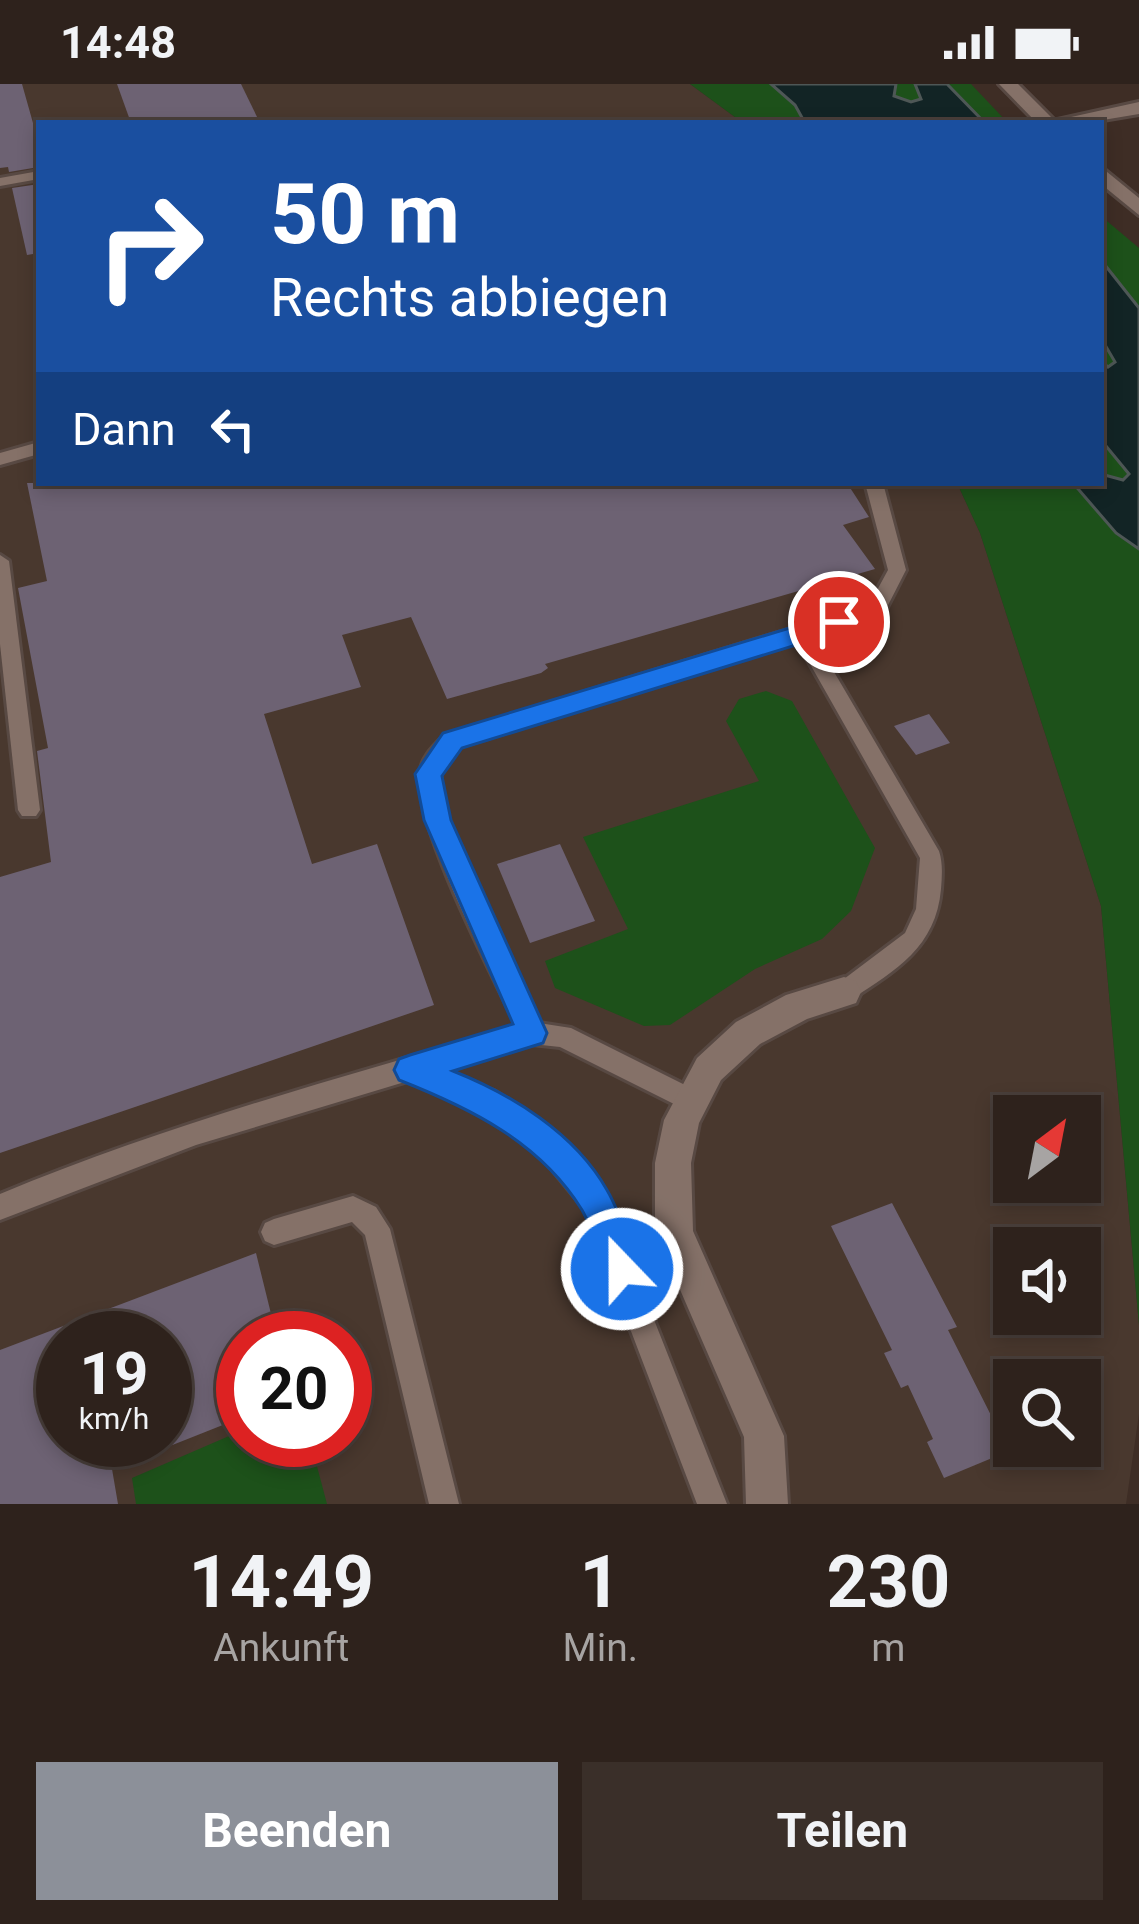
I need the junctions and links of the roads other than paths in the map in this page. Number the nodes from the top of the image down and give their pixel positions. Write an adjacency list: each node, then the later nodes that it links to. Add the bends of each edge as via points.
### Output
1 (1008, 84): 3 (street)
2 (1139, 108): 4 (street)
3 (1048, 120)
4 (1069, 120)
5 (36, 176): 7 (lane)
6 (1104, 176): 8 (street)
7 (0, 182)
8 (1139, 209)
9 (36, 449): 10 (lane)
10 (0, 459)
11 (875, 486): 13 (lane, via 897,570 876,610)
12 (0, 561): 14 (lane)
13 (802, 635): 15 (lane, via 931,857 932,897 916,941); 16 (lane, via 452,740 438,755 428,774 437,820)
14 (29, 810)
15 (844, 992): 18 (street, via 748,1033 709,1069)
16 (532, 1033): 17 (lane); 18 (lane, via 563,1036)
17 (410, 1070): 19 (lane); 22 (lane, via 520,1121 594,1200)
18 (692, 1101): 23 (street, via 673,1163 674,1232 764,1436)
19 (0, 1207)
20 (274, 1232): 21 (lane, via 353,1209 376,1228)
21 (444, 1504)
22 (712, 1504)
23 (767, 1504)

